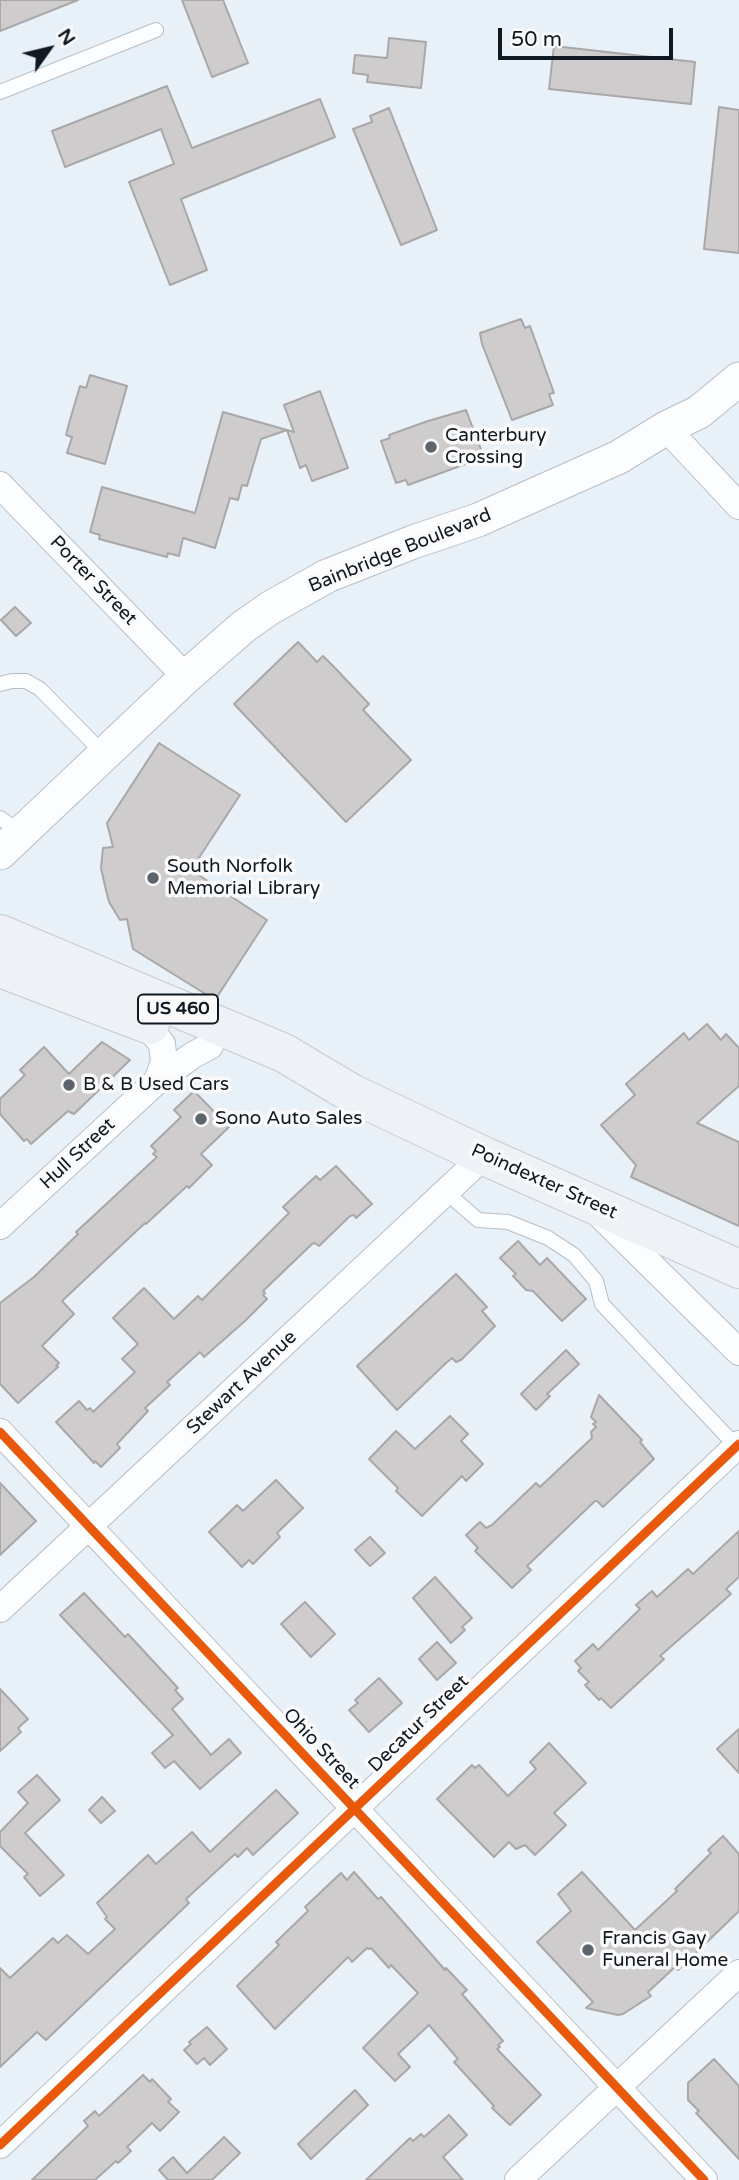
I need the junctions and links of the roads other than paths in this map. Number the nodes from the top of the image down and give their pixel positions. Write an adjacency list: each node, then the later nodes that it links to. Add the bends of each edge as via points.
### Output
1 (156, 30): 2 (lane)
2 (0, 92)
3 (739, 379): 4 (street, Bainbridge Boulevard, via 699,412)
4 (666, 428): 6 (street); 7 (street, Bainbridge Boulevard, via 619,457 523,501 327,576 243,626)
5 (0, 485): 7 (street, Porter Street)
6 (739, 506)
7 (186, 677): 9 (street, Bainbridge Boulevard)
8 (0, 684): 9 (lane, via 26,681 40,689)
9 (104, 754): 10 (street, Bainbridge Boulevard)
10 (7, 835)
11 (0, 934): 16 (main road, Poindexter Street / US 460, via 284,1053)
12 (7, 975): 13 (main road, Poindexter Street / US 460)
13 (146, 1024): 14 (main road, Poindexter Street / US 460); 15 (street, via 162,1044 164,1062)
14 (210, 1046): 15 (street, Hull Street); 16 (main road, Poindexter Street / US 460)
15 (156, 1081): 20 (street, Hull Street)
16 (351, 1093): 17 (main road, Poindexter Street / US 460)
17 (484, 1156): 18 (street, Stewart Avenue); 19 (main road, Poindexter Street / US 460)
18 (446, 1192): 24 (lane, via 478,1220 508,1222 548,1238 574,1255 596,1281 602,1304); 25 (street, Stewart Avenue)
19 (585, 1200): 21 (main road, Poindexter Street / US 460); 22 (street)
20 (0, 1226)
21 (739, 1269)
22 (739, 1352)
23 (0, 1432): 25 (street, Ohio Street)
24 (738, 1445): 27 (street, Decatur Street)
25 (88, 1527): 26 (street, Stewart Avenue); 27 (street, Ohio Street)
26 (0, 1609)
27 (354, 1810): 29 (street, Ohio Street); 30 (street, Decatur Street)
28 (739, 1973): 29 (street)
29 (617, 2087): 31 (street); 32 (street, Ohio Street)
30 (0, 2145)
31 (518, 2180)
32 (704, 2180)

